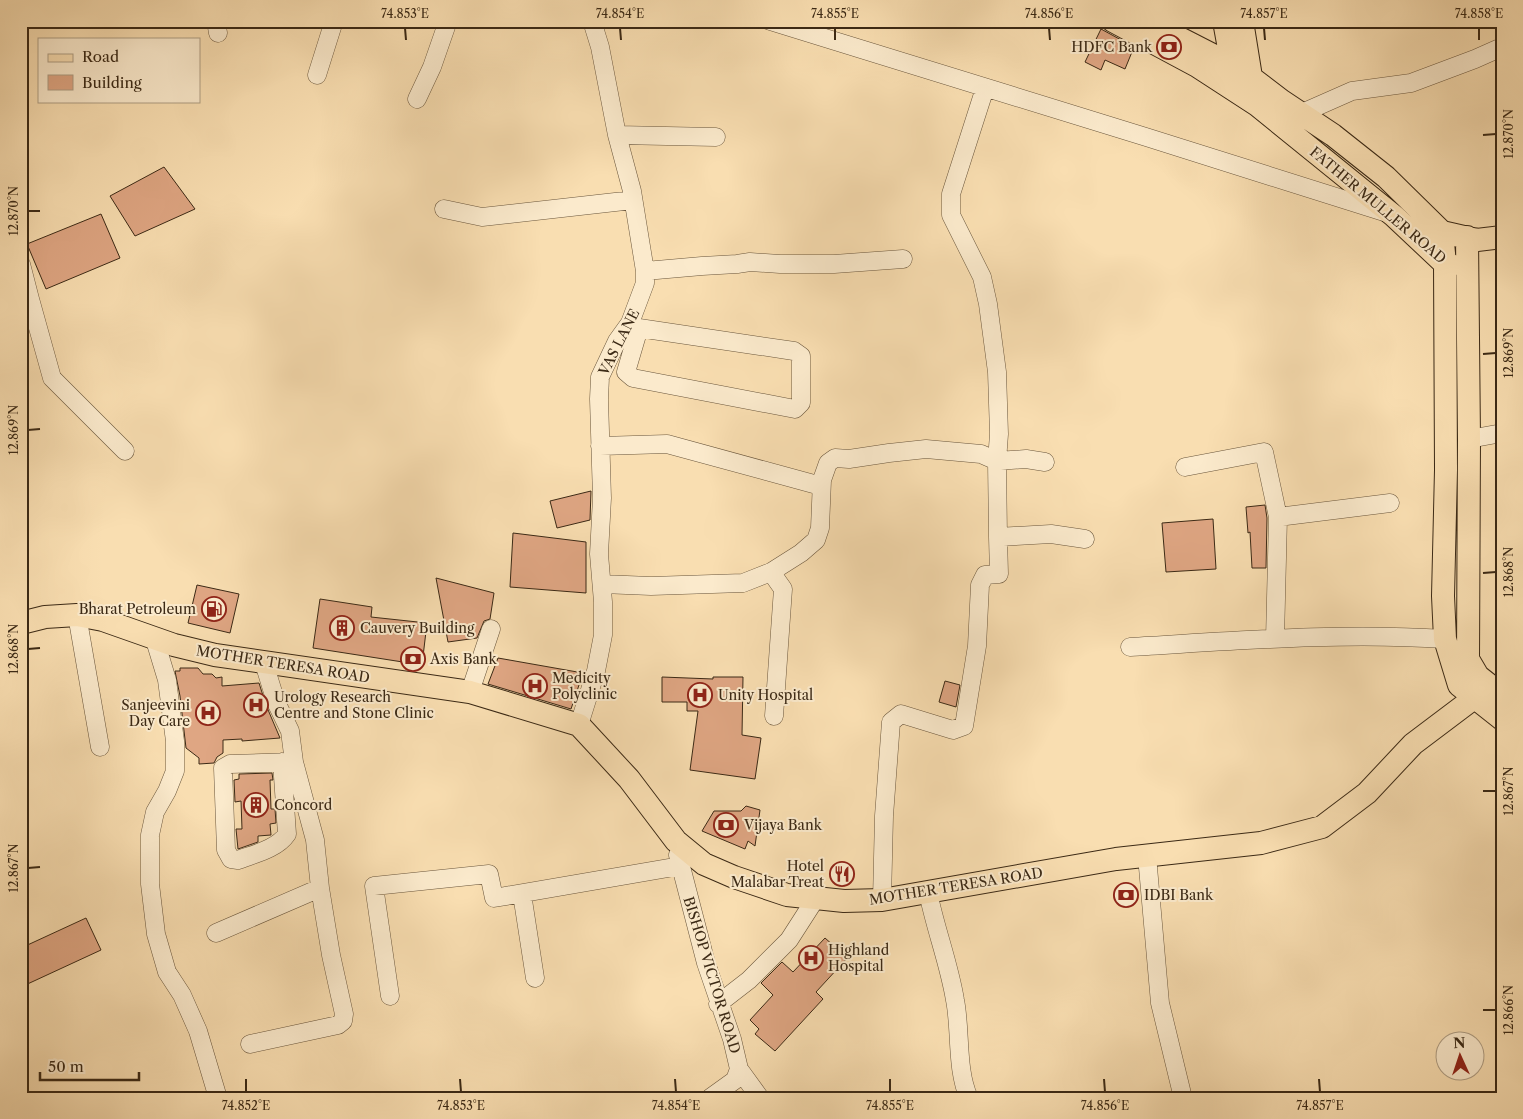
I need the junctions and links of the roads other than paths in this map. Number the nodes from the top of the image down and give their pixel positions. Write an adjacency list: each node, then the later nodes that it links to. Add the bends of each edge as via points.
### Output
1 (334, 21): 10 (street)
2 (448, 21): 13 (street)
3 (592, 21): 16 (street, VAS LANE)
4 (770, 21): 12 (street)
5 (1113, 21): 11 (main road, FATHER MULLER ROAD, via 1197,66)
6 (1146, 21): 11 (main road)
7 (1224, 21): 11 (main road)
8 (1242, 21): 11 (main road)
9 (1502, 47): 14 (street, via 1411,83 1352,91)
10 (317, 75)
11 (1235, 79): 14 (main road); 15 (main road, FATHER MULLER ROAD, via 1257,105)
12 (985, 88): 20 (street); 34 (street, via 952,194 951,214 982,277 988,304 997,372)
13 (417, 99)
14 (1301, 114): 15 (street); 21 (main road, via 1334,135 1386,177)
15 (1279, 123): 20 (main road, FATHER MULLER ROAD)
16 (617, 135): 17 (street); 18 (street, VAS LANE)
17 (716, 136)
18 (633, 200): 19 (street, via 482,218); 27 (street, VAS LANE)
19 (444, 209)
20 (1394, 216): 26 (main road, FATHER MULLER ROAD)
21 (1442, 232): 22 (main road); 26 (main road)
22 (1467, 237): 23 (main road, via 1478,240); 26 (main road)
23 (1502, 237)
24 (903, 260): 27 (street, via 828,264 750,262)
25 (21, 264): 28 (street)
26 (1456, 265): 31 (main road); 49 (main road, via 1446,470)
27 (645, 271): 29 (street, VAS LANE, via 646,283)
28 (26, 301): 33 (street, via 52,378)
29 (635, 326): 29 (street, via 794,351 801,356 801,403 795,409 633,378 626,372); 32 (street, VAS LANE, via 617,342 600,377)
30 (1502, 433): 31 (street)
31 (1469, 438): 53 (main road, via 1468,659 1478,676)
32 (600, 446): 37 (street, via 667,444); 43 (street, VAS LANE, via 599,554)
33 (125, 451)
34 (997, 461): 35 (street, via 1026,459); 37 (street, via 980,454 926,449 835,458 828,462); 40 (street)
35 (1045, 462)
36 (1185, 467): 39 (street, via 1264,452)
37 (821, 486): 42 (street, via 820,528 816,540 794,559)
38 (1390, 503): 39 (street)
39 (1278, 517): 48 (street)
40 (998, 537): 41 (street, via 1051,534); 67 (street, via 999,574 985,575 980,585 977,646 964,726 953,730 901,714 891,722)
41 (1085, 539)
42 (771, 572): 43 (street, via 743,583); 55 (street, via 783,589)
43 (602, 584): 57 (street, VAS LANE, via 603,635)
44 (77, 616): 45 (main road, MOTHER TERESA ROAD, via 44,617); 47 (main road, MOTHER TERESA ROAD, via 104,620); 58 (street)
45 (21, 623)
46 (490, 629): 52 (street)
47 (154, 637): 51 (main road, MOTHER TERESA ROAD, via 215,655); 74 (street, via 167,680 175,741 175,771 155,812 150,835 150,884 156,934 167,972 182,995 198,1031)
48 (1275, 639): 49 (street); 50 (street)
49 (1445, 639): 54 (main road, via 1458,685)
50 (1130, 647)
51 (264, 663): 52 (main road, MOTHER TERESA ROAD); 59 (street, via 276,702 290,731)
52 (470, 692): 57 (main road, MOTHER TERESA ROAD)
53 (1502, 697): 54 (main road)
54 (1474, 698): 56 (main road); 61 (main road, MOTHER TERESA ROAD, via 1413,744 1367,793 1322,827 1261,843)
55 (774, 716)
56 (1502, 719)
57 (579, 726): 60 (main road, MOTHER TERESA ROAD, via 629,779)
58 (100, 747)
59 (288, 762): 59 (street, via 287,834 276,845 238,860 231,859 226,850 223,768 230,764); 63 (street, via 315,840)
60 (676, 840): 62 (street, BISHOP VICTOR ROAD); 66 (main road, MOTHER TERESA ROAD, via 704,864 734,877 788,895)
61 (1147, 856): 64 (main road, MOTHER TERESA ROAD); 78 (street, via 1160,1003)
62 (680, 866): 65 (street); 71 (street, BISHOP VICTOR ROAD)
63 (320, 888): 68 (street); 72 (street, via 343,1021 338,1025)
64 (928, 892): 67 (main road, MOTHER TERESA ROAD); 77 (street, via 955,1000 963,1080)
65 (522, 894): 69 (street); 70 (street, via 494,898 490,874 374,886)
66 (816, 898): 67 (main road, MOTHER TERESA ROAD); 71 (street, via 789,940)
67 (882, 900)
68 (216, 933)
69 (535, 978)
70 (390, 996)
71 (718, 1004): 73 (street, BISHOP VICTOR ROAD, via 732,1039)
72 (250, 1044)
73 (739, 1069): 75 (street, BISHOP VICTOR ROAD, via 735,1080); 76 (street)
74 (218, 1098)
75 (710, 1098)
76 (760, 1098)
77 (969, 1098)
78 (1183, 1098)

